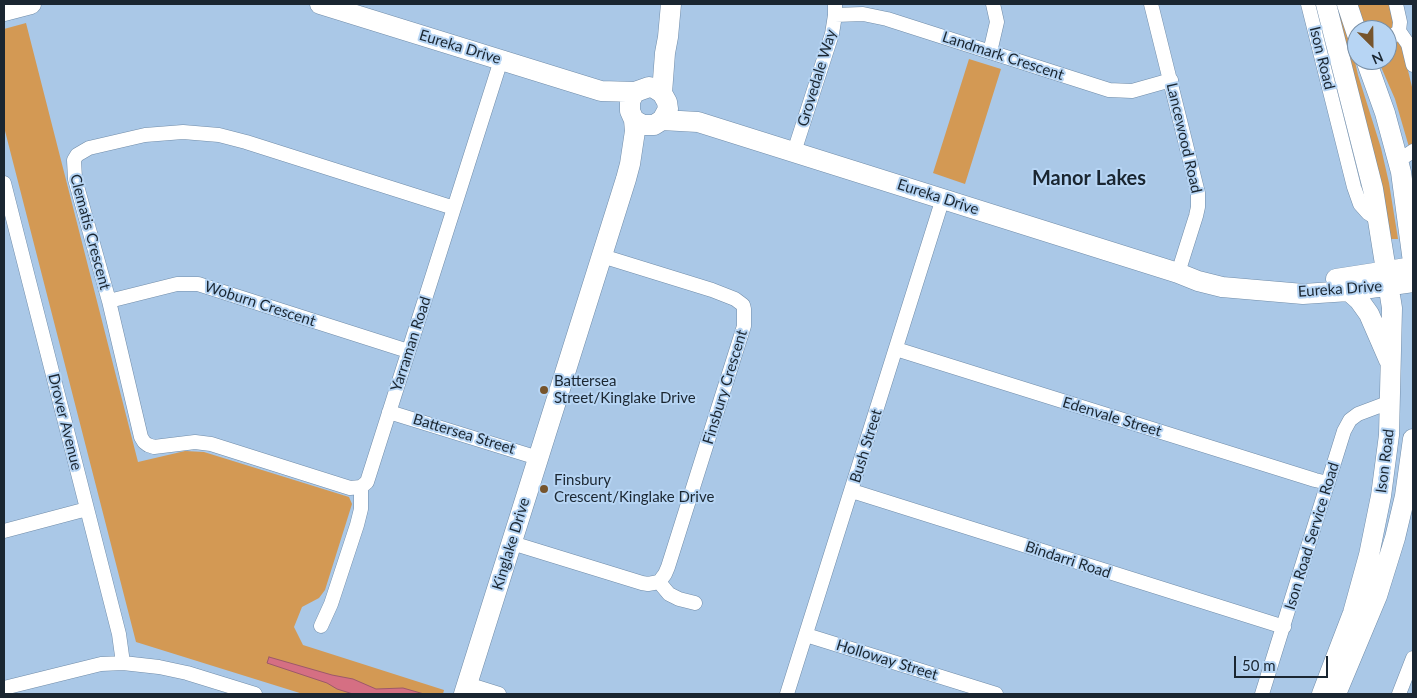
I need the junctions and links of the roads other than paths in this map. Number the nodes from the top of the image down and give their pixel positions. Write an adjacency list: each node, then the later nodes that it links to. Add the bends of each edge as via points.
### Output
1 (31, 4): 12 (street)
2 (320, 4): 10 (street, Eureka Drive)
3 (671, 4): 20 (street, Kinglake Drive, via 665,53)
4 (993, 4): 15 (street, via 997,22)
5 (1151, 4): 19 (street, Lancewood Road)
6 (1308, 4): 27 (street, Ison Road, via 1354,186 1360,204)
7 (1326, 4): 27 (street, Ison Road, via 1363,144)
8 (1347, 4): 13 (street)
9 (1396, 4): 14 (street)
10 (347, 8): 16 (street, Eureka Drive)
11 (835, 9): 15 (street, Landmark Crescent, via 874,15); 21 (street, Grovedale Way, via 827,50)
12 (4, 11)
13 (1352, 20)
14 (1399, 31): 17 (street, via 1408,44)
15 (990, 52): 19 (street, Landmark Crescent, via 1109,90 1132,91)
16 (501, 60): 20 (street, Eureka Drive); 26 (street, Yarraman Road)
17 (1413, 65)
18 (1370, 70): 22 (street)
19 (1170, 80): 31 (street, Lancewood Road, via 1198,201)
20 (649, 106): 21 (street, Eureka Drive); 28 (street, Kinglake Drive)
21 (794, 152): 25 (street, Eureka Drive)
22 (1404, 161): 24 (street); 29 (street)
23 (4, 183): 46 (street, Drover Avenue)
24 (1413, 190)
25 (943, 198): 31 (street, Eureka Drive); 36 (street, Bush Street)
26 (454, 208): 35 (street, Clematis Crescent, via 219,136 183,132 145,135 89,148 77,155 73,167); 37 (street, Yarraman Road)
27 (1379, 220): 32 (street, Ison Road)
28 (602, 256): 42 (street, Kinglake Drive); 49 (street, Finsbury Crescent, via 729,296 743,305 746,314 668,567)
29 (1413, 262)
30 (1413, 267): 32 (street)
31 (1178, 272): 32 (street, Eureka Drive, via 1293,281); 34 (street, Eureka Drive, via 1198,281 1247,290 1303,294)
32 (1388, 279): 33 (street, Eureka Drive); 34 (street, Eureka Drive); 38 (street, Ison Road, via 1392,308)
33 (1413, 282)
34 (1349, 291): 38 (street, via 1369,314)
35 (109, 301): 37 (street, Woburn Crescent, via 177,284 198,284); 44 (street, Clematis Crescent, via 141,436 148,445 211,444 350,488)
36 (896, 349): 43 (street, Edenvale Street); 45 (street, Bush Street)
37 (408, 351): 40 (street, Yarraman Road)
38 (1392, 366): 39 (street, Ison Road)
39 (1390, 402): 43 (street, Ison Road Service Road, via 1350,420); 63 (street, Ison Road, via 1381,496 1369,555 1353,613)
40 (389, 412): 42 (street, Battersea Street); 44 (street, Yarraman Road, via 367,482)
41 (1413, 438): 64 (street, Ison Road, via 1395,538 1377,596)
42 (538, 458): 48 (street, Kinglake Drive)
43 (1328, 483): 52 (street, Ison Road Service Road)
44 (361, 487): 51 (street, Yarraman Road, via 357,525)
45 (852, 491): 52 (street, Bindarri Road); 53 (street, Bush Street)
46 (87, 509): 47 (street); 55 (street, Drover Avenue, via 119,634)
47 (4, 531)
48 (512, 543): 49 (street, via 642,583); 57 (street, Kinglake Drive)
49 (659, 582): 50 (street, via 669,594)
50 (695, 603)
51 (321, 626)
52 (1284, 627): 62 (street, Ison Road Service Road)
53 (806, 636): 60 (street, Bush Street); 61 (street, Holloway Street)
54 (1413, 658): 65 (street)
55 (122, 663): 56 (street, via 101,664); 58 (street, via 187,673)
56 (4, 688)
57 (466, 689): 59 (street)
58 (254, 694)
59 (499, 694)
60 (788, 694)
61 (996, 694)
62 (1262, 694)
63 (1322, 694)
64 (1336, 694)
65 (1399, 694)

